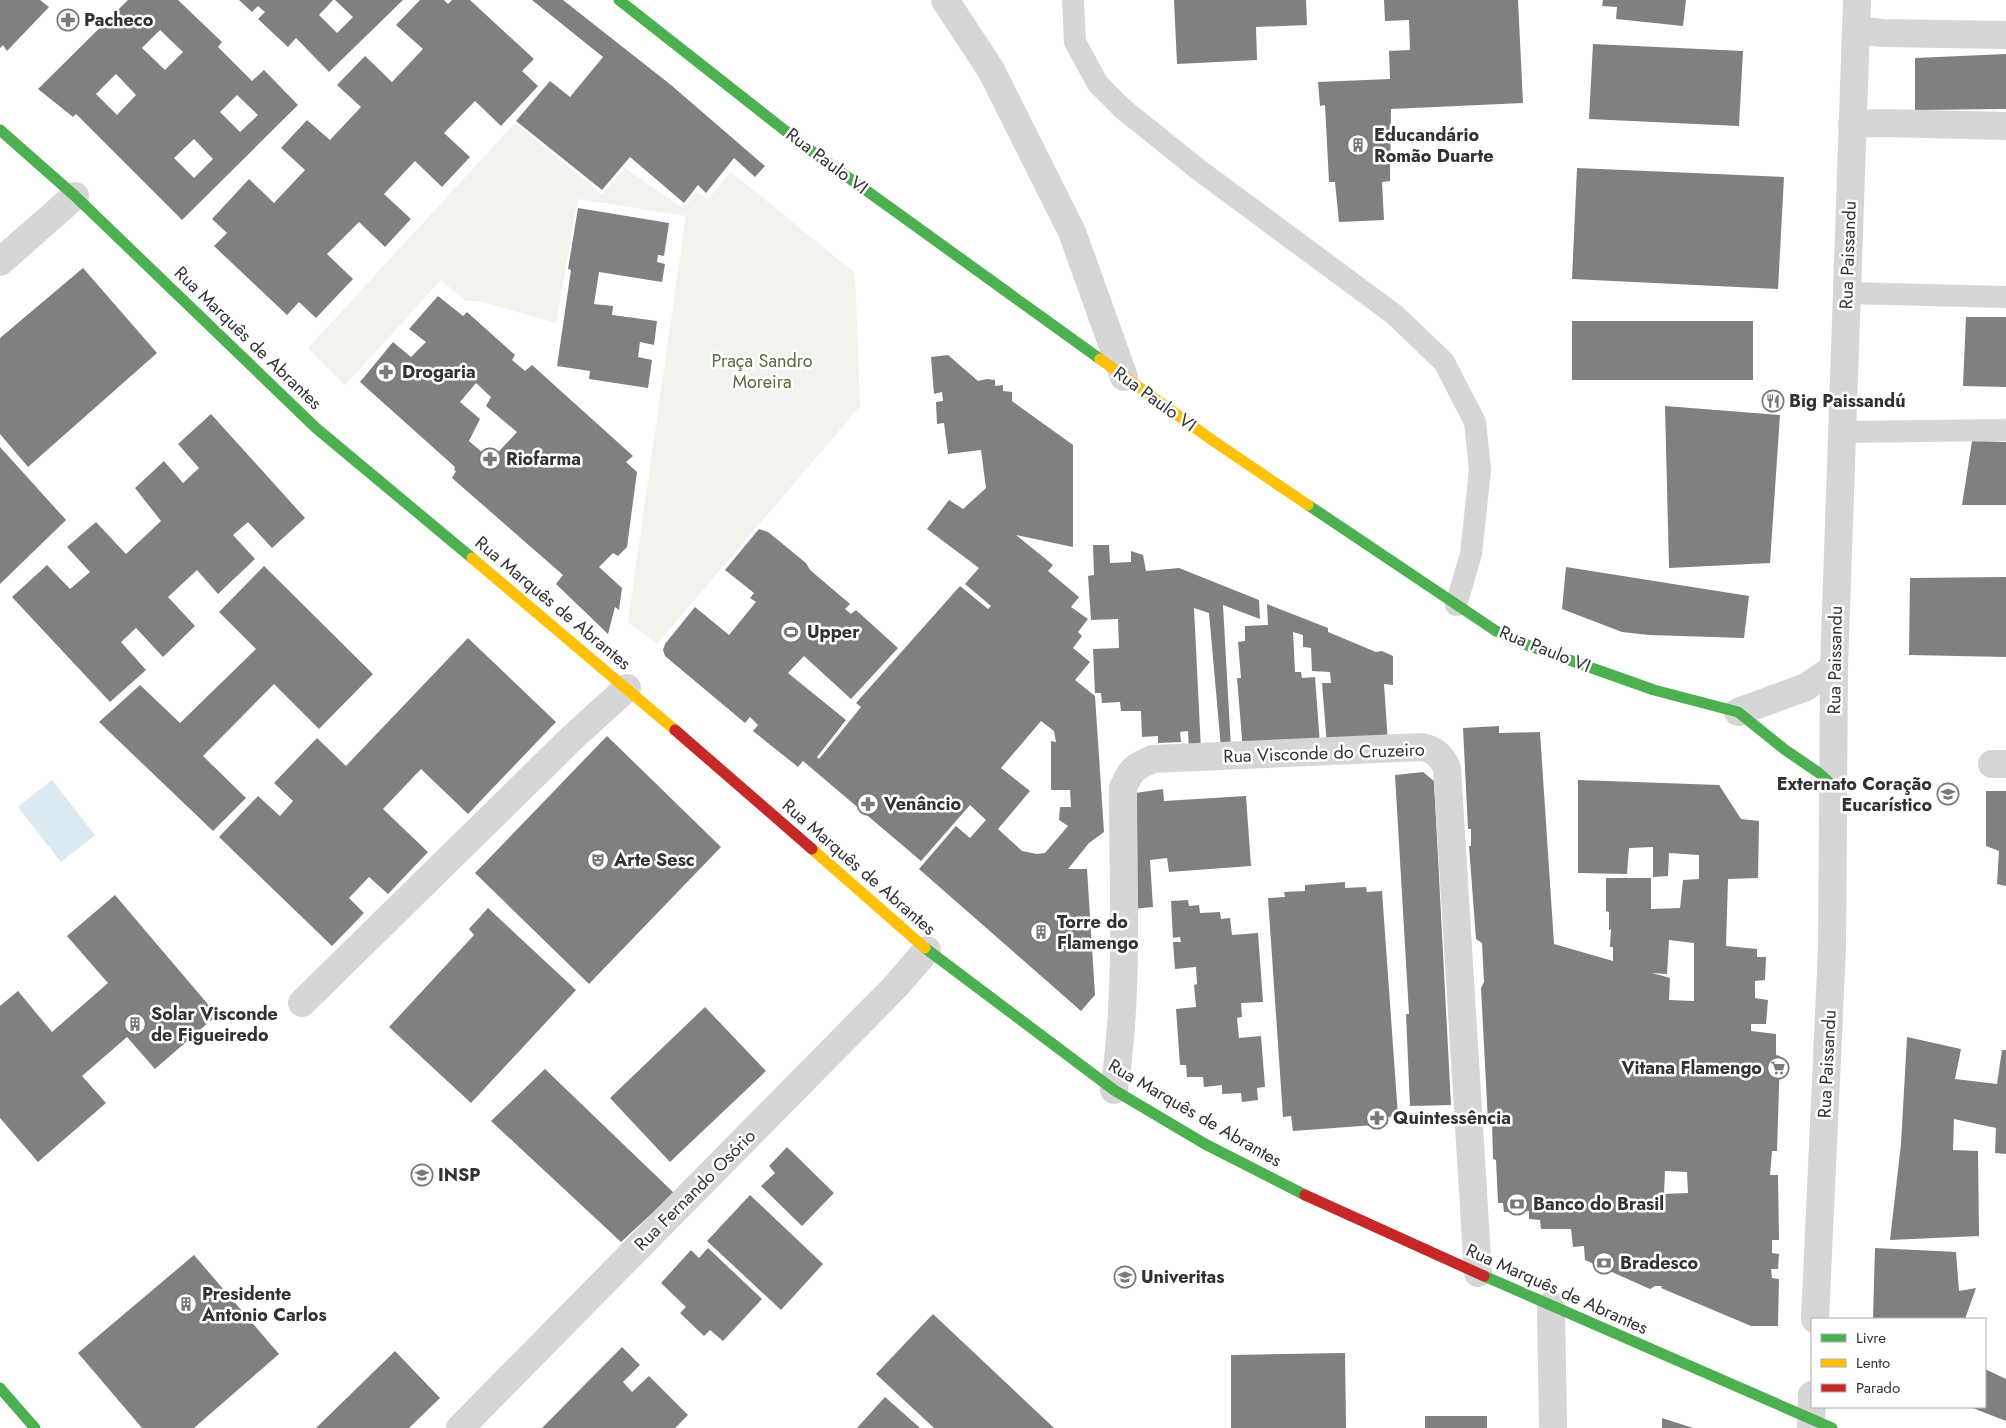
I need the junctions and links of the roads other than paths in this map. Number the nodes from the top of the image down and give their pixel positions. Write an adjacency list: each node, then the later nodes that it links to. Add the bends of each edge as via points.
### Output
1 (620, 0): 14 (street, Rua Paulo VI, via 806,147)
2 (946, 0): 14 (street, via 991,70 1072,232)
3 (1073, 0): 17 (lane, via 1075,42 1098,84 1123,109 1199,170 1396,315 1444,362 1475,422 1480,470 1471,554)
4 (1857, 0): 5 (street, Rua Paissandu)
5 (1856, 30): 6 (street); 7 (street, Rua Paissandu)
6 (2006, 35)
7 (1852, 124): 8 (street); 12 (street, Rua Paissandu)
8 (2006, 126)
9 (0, 130): 10 (street, Rua Marquês de Abrantes)
10 (75, 196): 11 (street); 19 (street, Rua Marquês de Abrantes, via 296,411)
11 (0, 262)
12 (1847, 293): 13 (lane); 16 (street, Rua Paissandu)
13 (2006, 297)
14 (1124, 377): 17 (street, Rua Paulo VI)
15 (2006, 430): 16 (lane)
16 (1842, 432): 18 (street, Rua Paissandu)
17 (1456, 605): 20 (street, Rua Paulo VI, via 1496,631 1527,645 1654,690)
18 (1834, 668): 20 (street, via 1806,687); 21 (street, Rua Paissandu)
19 (628, 688): 22 (street, Rua Marquês de Abrantes); 23 (street, via 573,737)
20 (1738, 712): 21 (street, Rua Paulo VI)
21 (1832, 785): 27 (street, Rua Paissandu, via 1832,949)
22 (927, 950): 24 (street, Rua Marquês de Abrantes); 31 (street, Rua Fernando Osório, via 895,987)
23 (302, 1003)
24 (1114, 1090): 25 (street, Rua Marquês de Abrantes, via 1265,1176); 25 (street, Rua Visconde do Cruzeiro, via 1123,1001 1123,788 1136,766 1153,759 1432,748 1443,758 1447,768)
25 (1478, 1273): 26 (street, Rua Marquês de Abrantes)
26 (1551, 1305): 29 (street, Rua Marquês de Abrantes); 32 (street)
27 (1815, 1318)
28 (0, 1388): 30 (street)
29 (1817, 1418)
30 (35, 1428)
31 (460, 1428)
32 (1553, 1428)

